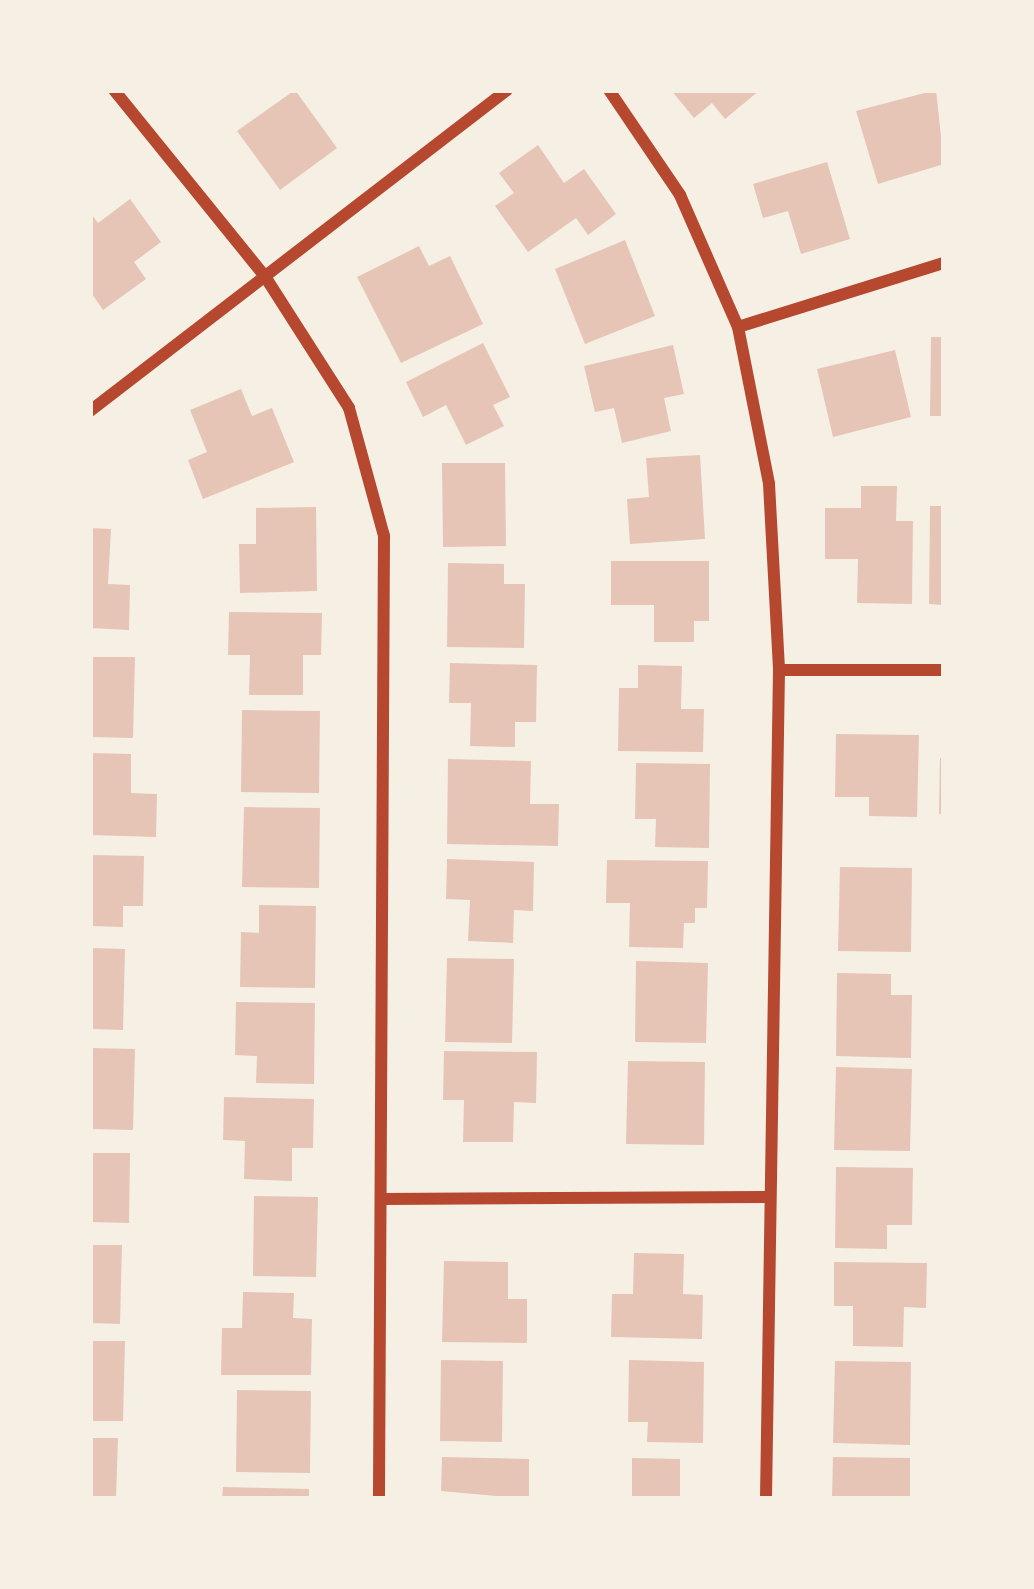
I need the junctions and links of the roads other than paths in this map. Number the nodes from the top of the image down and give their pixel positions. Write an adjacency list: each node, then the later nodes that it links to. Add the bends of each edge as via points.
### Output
1 (114, 90): 5 (street)
2 (507, 90): 5 (street)
3 (609, 90): 6 (street, via 680,195)
4 (944, 263): 6 (street)
5 (266, 278): 7 (street); 11 (street, via 349,408 384,536)
6 (738, 327): 8 (street, via 769,484)
7 (90, 411)
8 (779, 670): 9 (street); 10 (street)
9 (944, 670)
10 (767, 1198): 11 (street); 13 (street)
11 (382, 1199): 12 (street)
12 (380, 1499)
13 (766, 1499)

